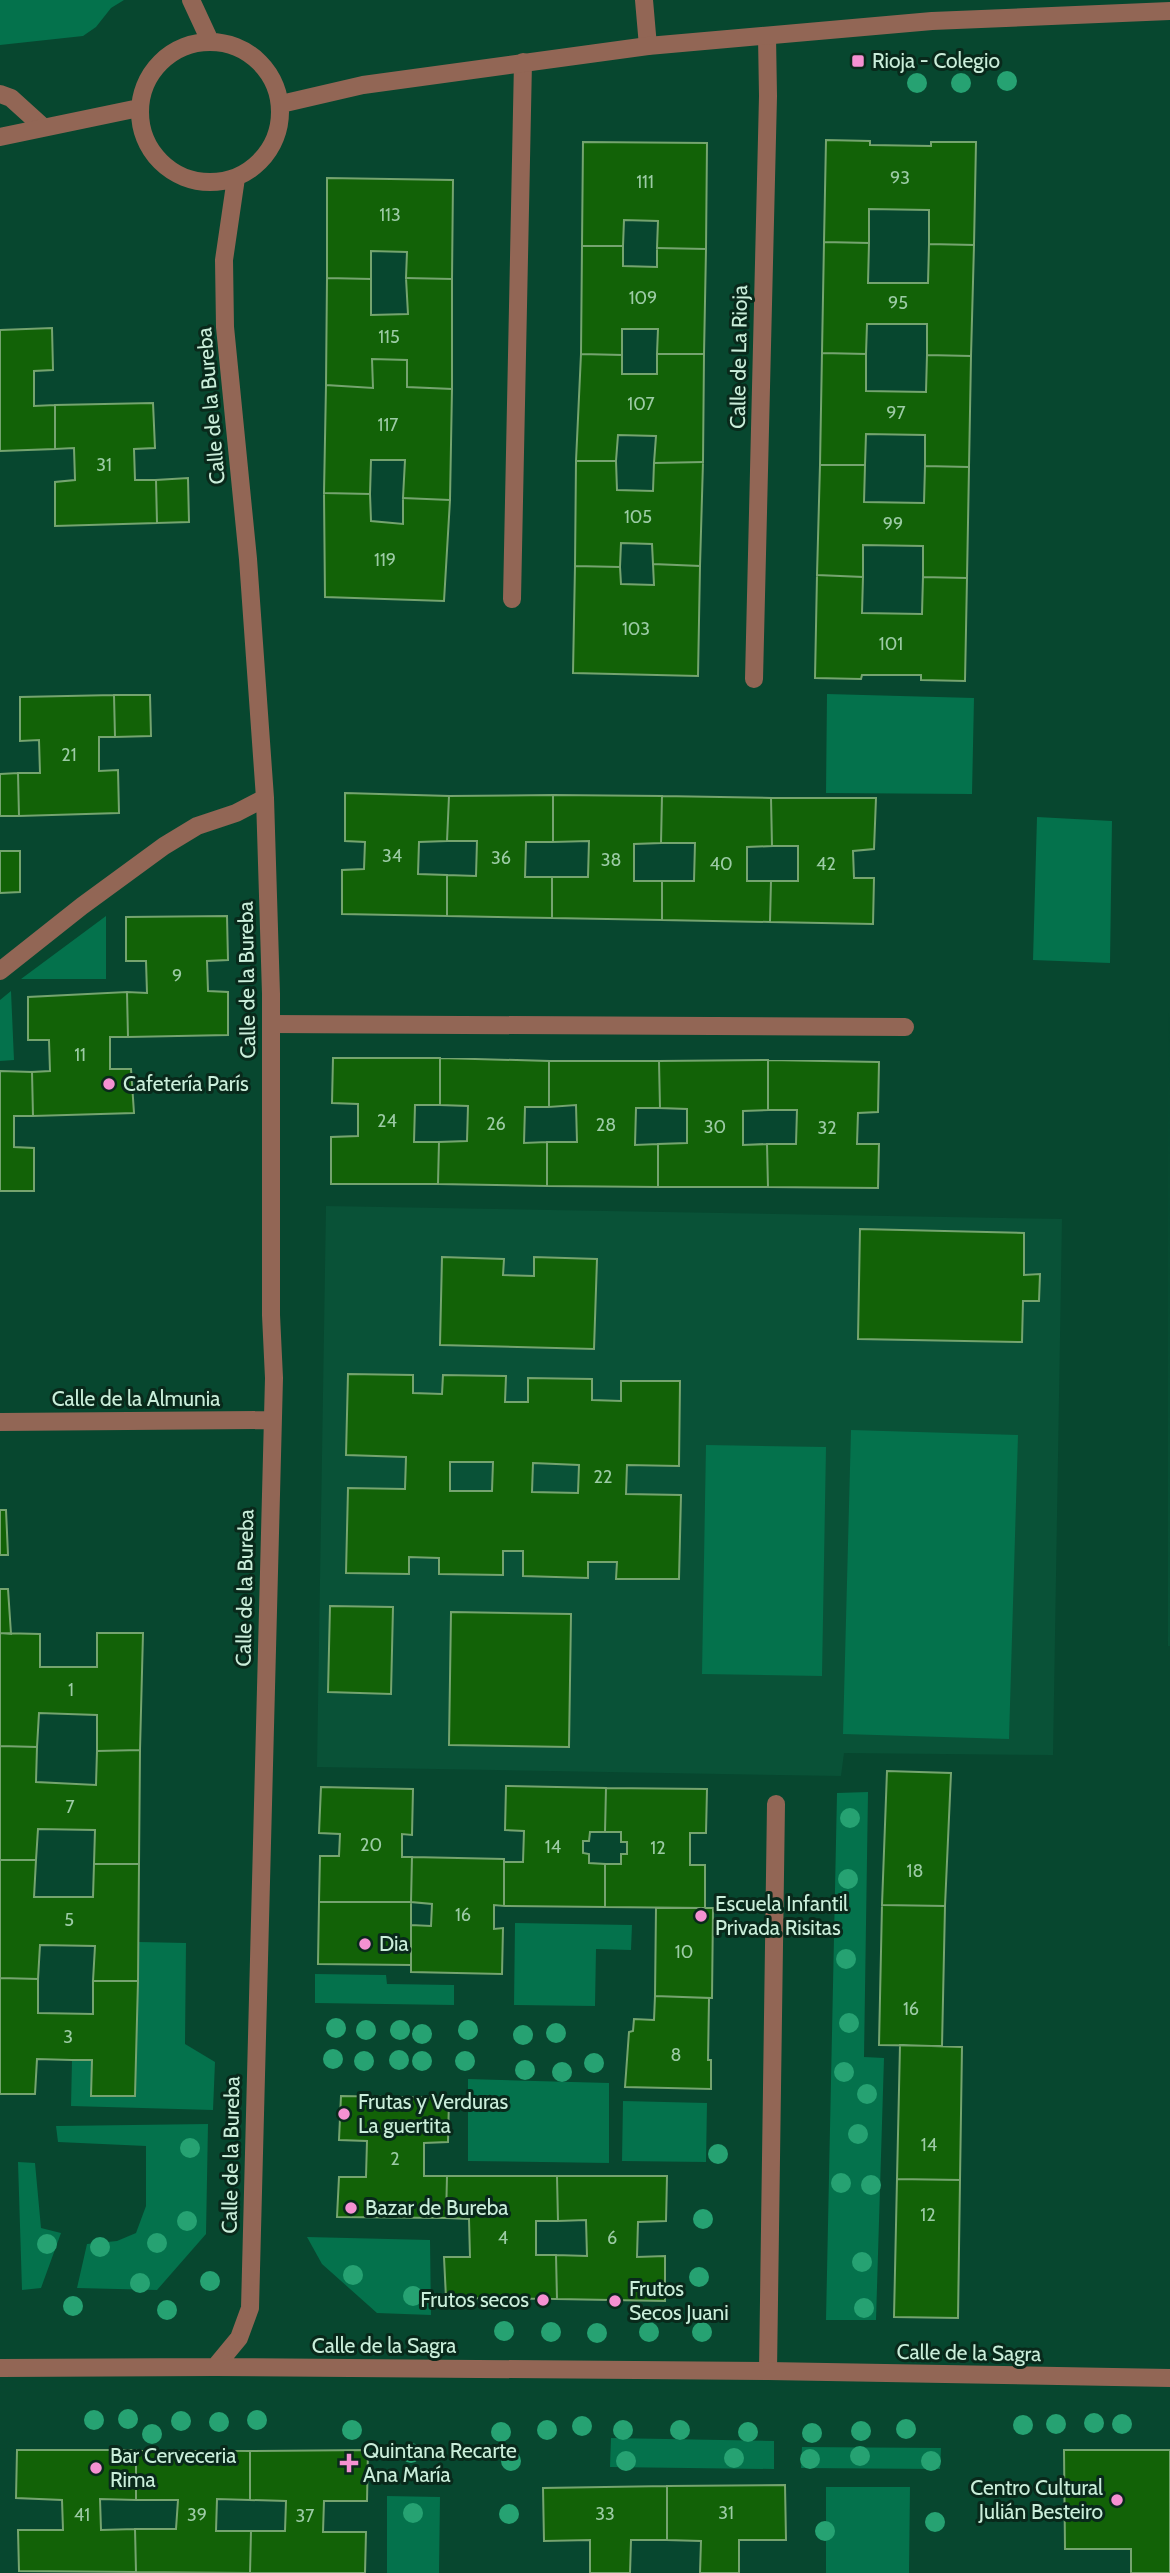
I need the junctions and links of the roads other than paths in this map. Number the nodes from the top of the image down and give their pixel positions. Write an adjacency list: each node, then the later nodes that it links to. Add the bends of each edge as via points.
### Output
1 (191, 0): 5 (street)
2 (644, 0): 6 (street)
3 (1170, 11): 4 (street, via 932,21)
4 (768, 36): 6 (street); 15 (street, Calle de La Rioja)
5 (210, 41): 9 (street, via 245,51 265,67); 10 (street, via 173,51 155,67)
6 (648, 46): 7 (street)
7 (523, 62): 9 (street, via 363,85); 14 (street)
8 (0, 94): 11 (street)
9 (281, 104): 13 (street, via 273,146 257,165)
10 (139, 108): 11 (street); 13 (street, via 141,133 160,163 181,177 205,183)
11 (43, 127): 12 (street)
12 (0, 137)
13 (236, 178): 16 (street, Calle de la Bureba, via 224,260 225,327)
14 (512, 599)
15 (754, 679)
16 (265, 798): 17 (street, via 209,820 164,846); 18 (street, Calle de la Bureba)
17 (0, 971)
18 (271, 1024): 19 (street); 20 (street, Calle de la Bureba)
19 (905, 1027)
20 (272, 1420): 21 (street, Calle de la Almunia); 23 (street, Calle de la Bureba, via 250,2308 240,2338)
21 (0, 1422)
22 (776, 1804): 25 (street)
23 (215, 2367): 24 (street, Calle de la Sagra); 25 (street, Calle de la Sagra)
24 (0, 2368)
25 (768, 2371): 26 (street, Calle de la Sagra)
26 (1170, 2378)

